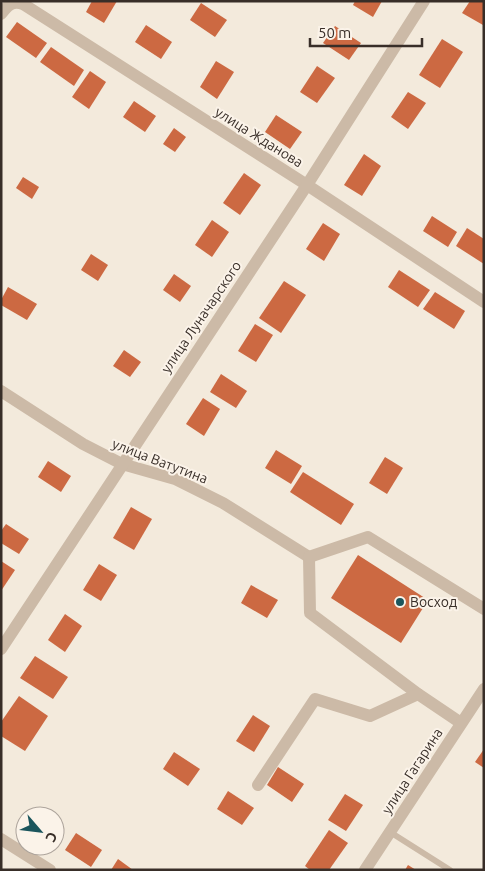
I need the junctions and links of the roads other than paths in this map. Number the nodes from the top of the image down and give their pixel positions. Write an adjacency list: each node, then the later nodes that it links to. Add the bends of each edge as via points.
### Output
1 (424, 1): 4 (street, улица Луначарского)
2 (16, 2): 3 (street); 4 (street, улица Жданова)
3 (1, 14)
4 (307, 185): 5 (street, улица Жданова); 7 (street, улица Луначарского)
5 (484, 302)
6 (1, 391): 7 (street, улица Ватутина, via 83,444)
7 (122, 464): 8 (street, улица Ватутина, via 175,479 223,503); 10 (street, улица Луначарского)
8 (309, 557): 9 (street, via 368,537); 11 (street, via 310,613)
9 (484, 609)
10 (1, 649)
11 (418, 694): 13 (street); 14 (street, via 370,716 315,699)
12 (482, 696): 13 (street, улица Гагарина)
13 (461, 723): 15 (street, улица Гагарина)
14 (258, 785)
15 (390, 832): 18 (street, улица Гагарина); 19 (lane)
16 (1, 839): 17 (street)
17 (50, 870)
18 (365, 870)
19 (450, 870)

